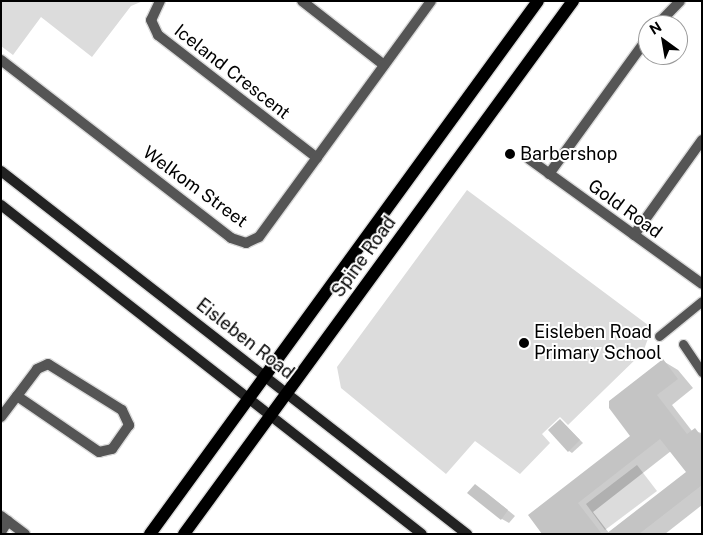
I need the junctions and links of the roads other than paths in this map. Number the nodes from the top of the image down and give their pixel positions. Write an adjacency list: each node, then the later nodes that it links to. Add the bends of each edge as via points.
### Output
1 (160, 1): 12 (street, Iceland Crescent, via 151,20 158,35)
2 (302, 1): 10 (street)
3 (431, 1): 10 (street, Welkom Street)
4 (538, 1): 23 (main road, Spine Road)
5 (573, 1): 24 (main road, Spine Road)
6 (680, 1): 7 (street)
7 (667, 15)
8 (638, 51): 15 (street)
9 (1, 60): 12 (street, Welkom Street, via 241,242 259,237)
10 (384, 65): 12 (street, Welkom Street)
11 (702, 140): 17 (street)
12 (316, 158)
13 (529, 159): 15 (street, Gold Road)
14 (1, 171): 23 (main road, Eisleben Road)
15 (549, 174): 17 (street, Gold Road)
16 (1, 205): 26 (main road)
17 (634, 236): 18 (street, Gold Road)
18 (702, 284)
19 (702, 301): 20 (lane)
20 (659, 336)
21 (683, 344): 22 (lane)
22 (702, 372)
23 (265, 375): 24 (main road, Eisleben Road); 26 (main road, Spine Road)
24 (287, 392): 27 (main road, Spine Road); 35 (main road, Eisleben Road)
25 (17, 396): 25 (street, via 99,452 112,449 129,425 122,410 55,365 37,369); 28 (street)
26 (249, 398): 27 (main road); 32 (main road, Spine Road)
27 (271, 414): 33 (main road, Spine Road); 34 (main road)
28 (1, 417)
29 (5, 519): 30 (street); 31 (street)
30 (1, 532)
31 (25, 534)
32 (150, 534)
33 (184, 534)
34 (422, 534)
35 (467, 534)

